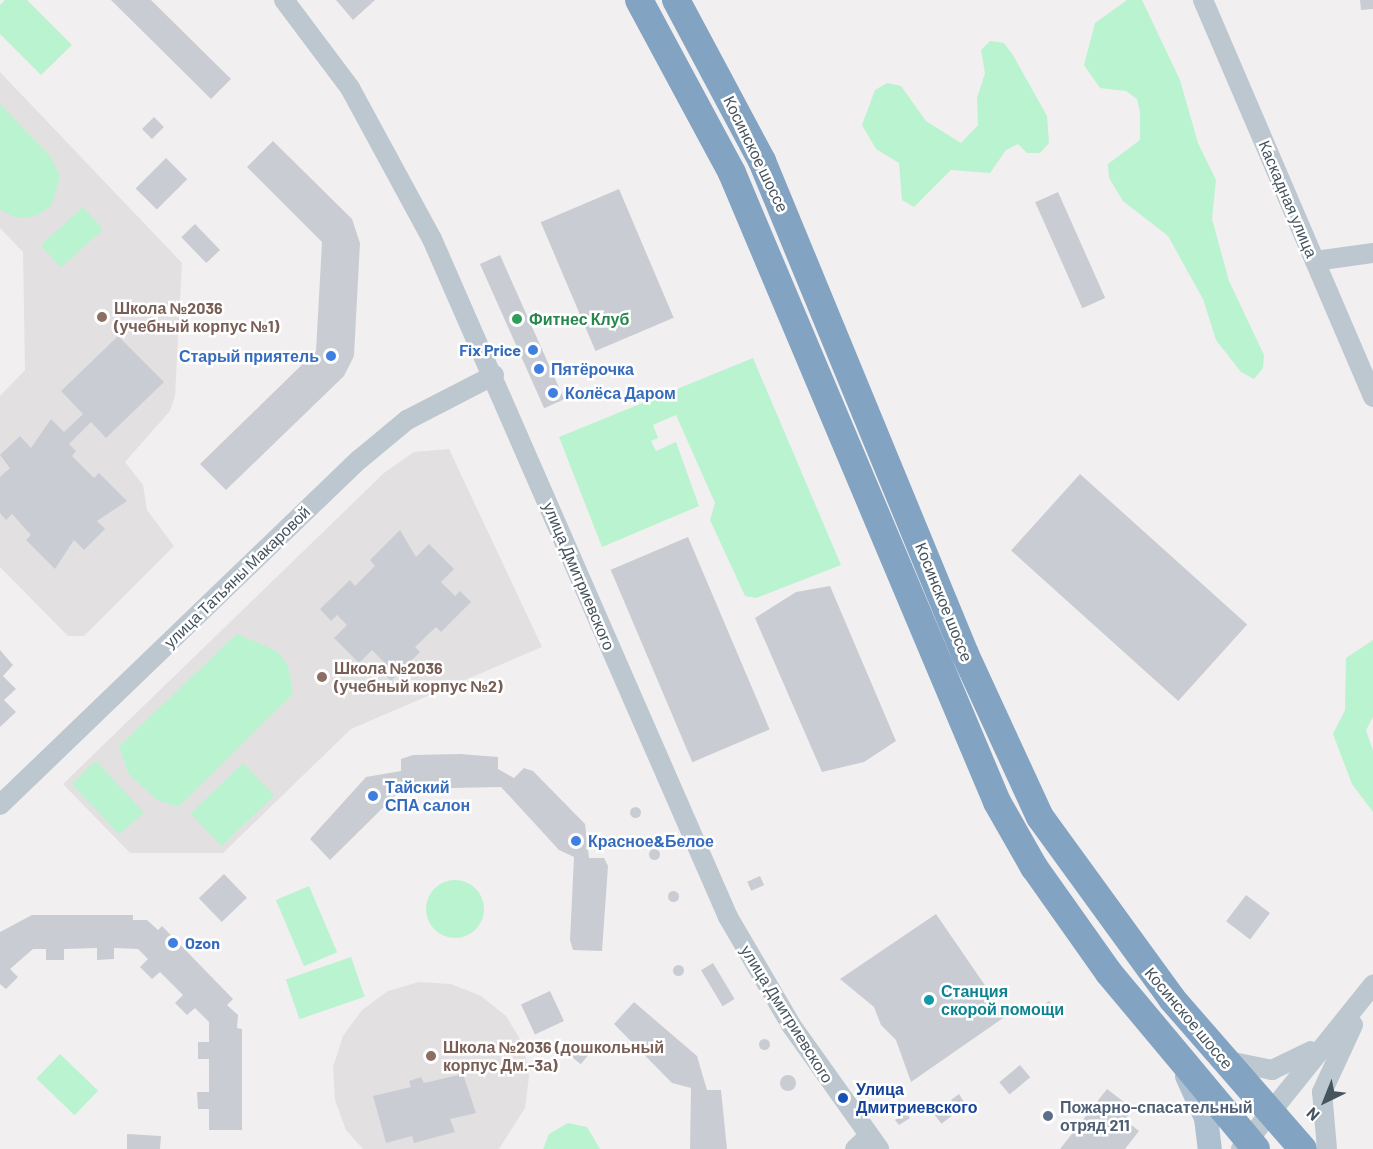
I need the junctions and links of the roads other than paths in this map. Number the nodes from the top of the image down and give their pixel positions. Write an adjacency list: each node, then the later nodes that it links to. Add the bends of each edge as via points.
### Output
1 (284, 0): 7 (street, улица Дмитриевского, via 376,132)
2 (639, 0): 13 (highway, Косинское шоссе, via 732,172 997,801 1057,901)
3 (676, 0): 14 (highway, Косинское шоссе, via 762,161 1022,784 1103,910)
4 (1203, 0): 6 (street, Каскадная улица)
5 (1373, 253): 6 (street)
6 (1315, 261): 8 (street, Каскадная улица)
7 (494, 375): 9 (street, улица Татьяны Макаровой, via 407,420 360,459); 16 (street, улица Дмитриевского, via 719,900 781,1008)
8 (1373, 397)
9 (0, 805)
10 (1373, 985): 12 (street)
11 (1373, 1001): 12 (street)
12 (1350, 1021): 14 (street, via 1286,1067 1257,1069); 15 (street); 20 (street, via 1322,1092)
13 (1174, 1053): 17 (highway, Косинское шоссе); 18 (main road, via 1206,1118)
14 (1223, 1059): 15 (highway, Косинское шоссе)
15 (1274, 1116): 17 (street); 19 (highway, Косинское шоссе)
16 (868, 1145)
17 (1251, 1147)
18 (1210, 1149)
19 (1304, 1149)
20 (1327, 1149)

